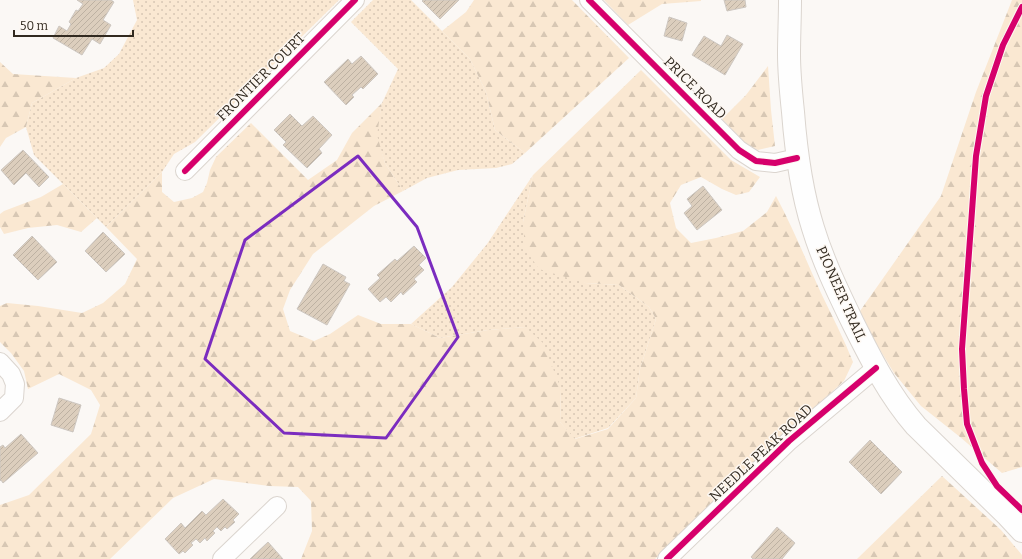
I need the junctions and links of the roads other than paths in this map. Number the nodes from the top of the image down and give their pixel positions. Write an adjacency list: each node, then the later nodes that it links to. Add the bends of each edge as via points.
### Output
1 (355, 0): 5 (street, FRONTIER COURT)
2 (589, 0): 4 (street, PRICE ROAD, via 739,150 756,161 775,163)
3 (790, 0): 4 (main road, PIONEER TRAIL, via 789,55)
4 (797, 158): 7 (main road, PIONEER TRAIL, via 813,228 826,262)
5 (185, 171)
6 (0, 362): 8 (street, via 11,374 15,384 14,398)
7 (876, 368): 10 (main road, PIONEER TRAIL, via 916,426); 12 (street, NEEDLE PEAK ROAD, via 789,440)
8 (0, 412)
9 (277, 506): 11 (street)
10 (1022, 531)
11 (222, 559)
12 (667, 559)

